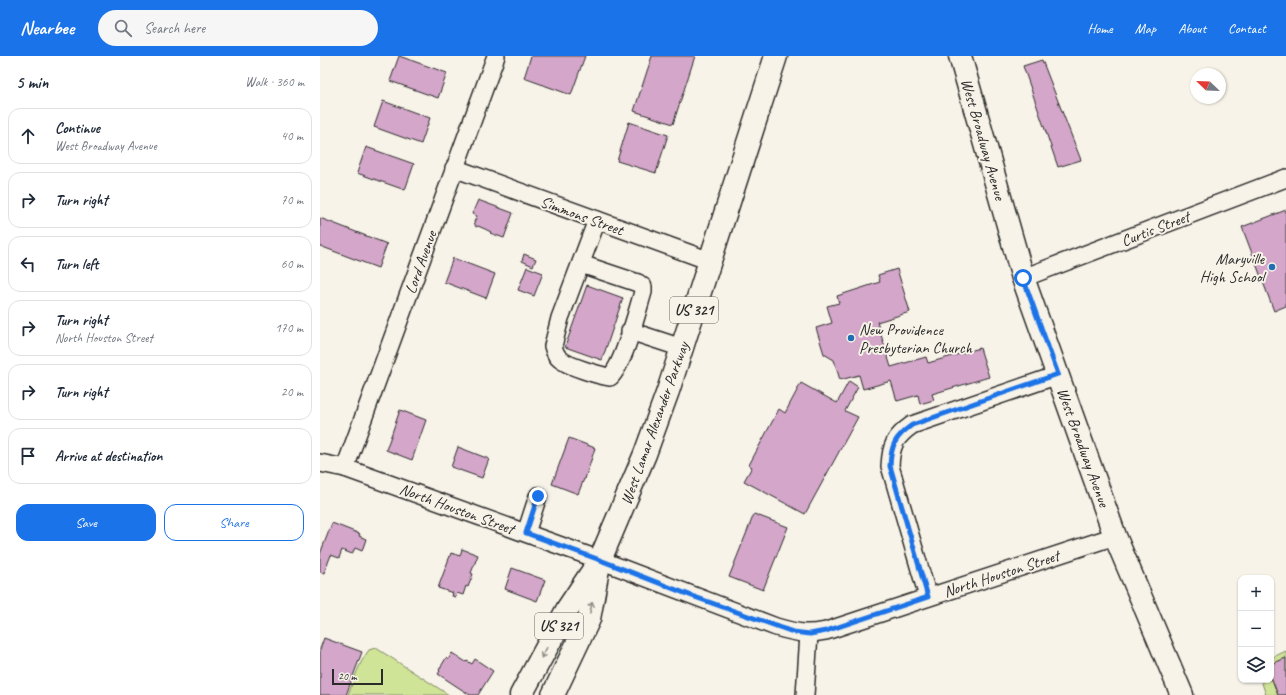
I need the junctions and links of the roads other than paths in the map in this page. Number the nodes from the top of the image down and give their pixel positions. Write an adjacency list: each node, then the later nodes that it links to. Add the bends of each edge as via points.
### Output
1 (496, 56): 4 (street, Lord Avenue)
2 (776, 56): 7 (main road, West Lamar Alexander Parkway / US 321)
3 (960, 56): 9 (main road, West Broadway Avenue)
4 (454, 168): 6 (street, Simmons Street); 14 (street, Lord Avenue)
5 (1286, 178): 9 (street, Curtis Street)
6 (597, 220): 7 (street, Simmons Street); 8 (street)
7 (710, 261): 11 (main road, West Lamar Alexander Parkway / US 321)
8 (581, 264): 10 (street, via 643,287); 10 (street, via 556,332 553,346 560,359 595,374 610,376 621,358)
9 (1023, 278): 12 (main road, West Broadway Avenue)
10 (630, 331): 11 (street)
11 (682, 348): 18 (main road, West Lamar Alexander Parkway / US 321, via 645,454)
12 (1058, 374): 17 (main road, West Broadway Avenue); 19 (street, via 912,425 901,432 894,441 890,452 890,466)
13 (320, 463): 14 (street, North Houston Street)
14 (345, 468): 16 (street, North Houston Street)
15 (538, 496): 16 (street)
16 (526, 533): 18 (street, North Houston Street)
17 (1115, 536): 19 (street, North Houston Street); 24 (main road, West Broadway Avenue)
18 (600, 560): 20 (street, North Houston Street, via 776,627); 21 (main road, West Lamar Alexander Parkway / US 321, one-way to 21, via 568,608); 22 (main road, West Lamar Alexander Parkway / US 321, one-way to 18, via 589,618)
19 (928, 597): 20 (street, North Houston Street)
20 (810, 634): 23 (street)
21 (521, 695)
22 (553, 695)
23 (805, 695)
24 (1182, 695)

